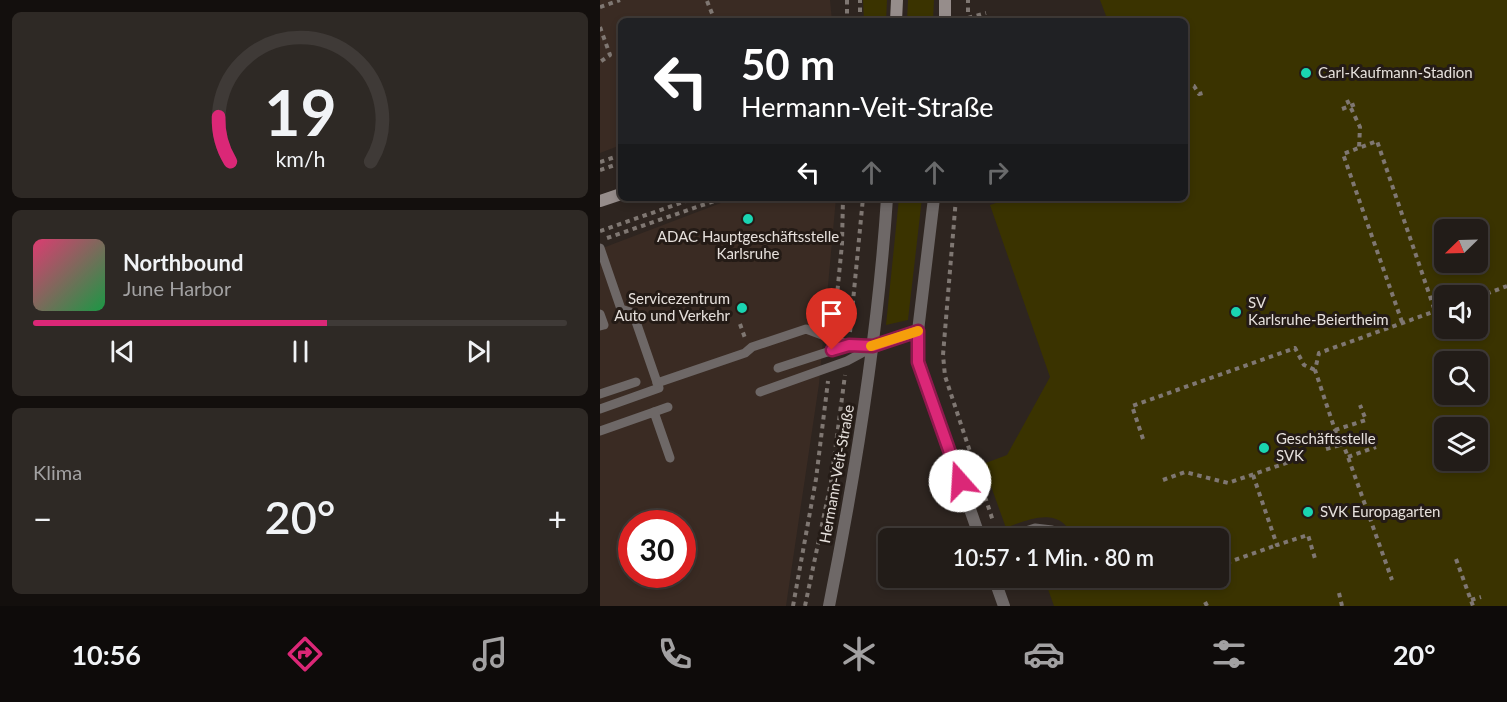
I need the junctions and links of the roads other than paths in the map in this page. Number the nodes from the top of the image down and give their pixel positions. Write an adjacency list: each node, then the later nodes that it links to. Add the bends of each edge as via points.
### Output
1 (897, 0): 3 (street)
2 (945, 0): 4 (street)
3 (896, 18)
4 (945, 18)
5 (618, 195): 6 (street)
6 (600, 201)
7 (887, 201): 14 (street, Hermann-Veit-Straße)
8 (934, 201): 12 (street)
9 (600, 248): 17 (lane, via 621,309 633,313)
10 (600, 314): 11 (lane, via 604,325)
11 (600, 326)
12 (918, 331): 14 (street); 25 (street, via 918,362)
13 (849, 345): 14 (lane); 15 (lane); 17 (lane, via 806,329)
14 (873, 346): 18 (lane, via 847,361); 27 (street, Hermann-Veit-Straße)
15 (778, 368)
16 (636, 381): 19 (lane)
17 (657, 382): 21 (lane, via 659,388)
18 (760, 392)
19 (600, 394)
20 (668, 408): 22 (lane)
21 (600, 409)
22 (654, 412): 23 (lane); 24 (lane)
23 (600, 431)
24 (670, 458)
25 (976, 528)
26 (998, 588): 28 (street)
27 (829, 606)
28 (1004, 606)

